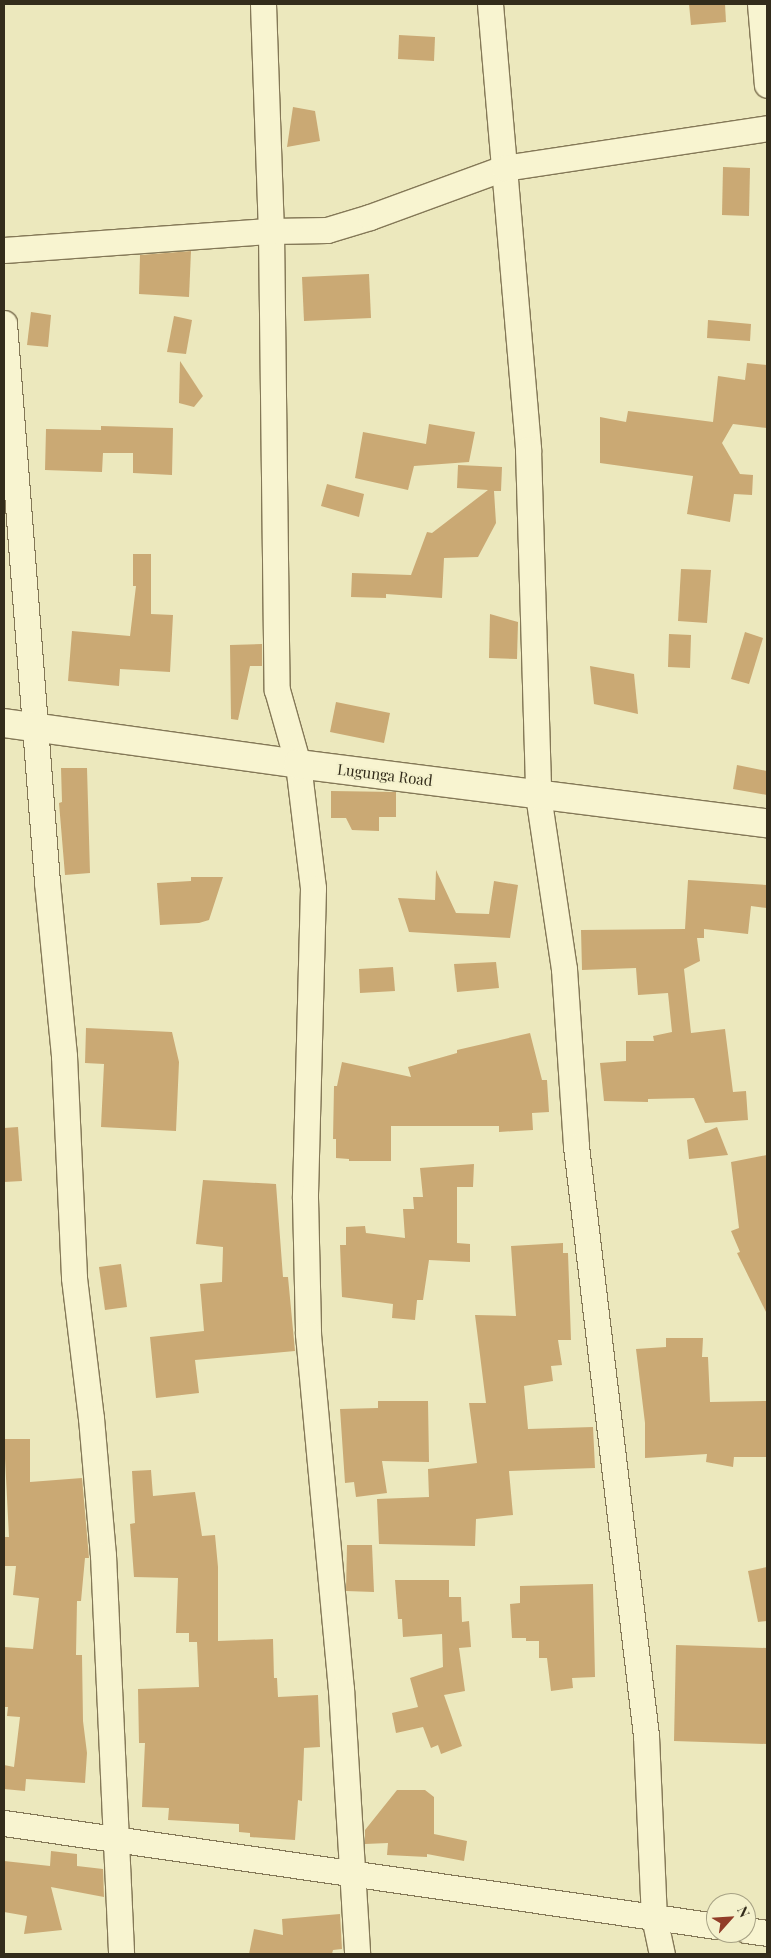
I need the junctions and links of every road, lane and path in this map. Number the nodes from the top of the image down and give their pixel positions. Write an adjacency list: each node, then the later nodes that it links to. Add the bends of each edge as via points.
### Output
1 (262, 4): 7 (street)
2 (490, 4): 6 (street)
3 (760, 4): 4 (street)
4 (767, 85)
5 (767, 128): 6 (street)
6 (504, 168): 7 (street, via 327,230); 13 (street, via 528,449)
7 (271, 231): 8 (street); 12 (street, via 277,690)
8 (4, 250)
9 (4, 323): 11 (street)
10 (4, 723): 11 (street, Lugunga Road)
11 (36, 728): 12 (street, Lugunga Road); 16 (street, via 64,1056 74,1278 103,1555)
12 (298, 764): 13 (street, Lugunga Road); 17 (street, via 313,888 305,1198 308,1334 341,1689)
13 (538, 795): 14 (street, Lugunga Road); 18 (street, via 564,969 576,1146 646,1736)
14 (767, 823)
15 (4, 1823): 16 (street)
16 (117, 1839): 17 (street); 20 (street)
17 (354, 1872): 18 (street); 21 (street)
18 (654, 1917): 19 (street); 22 (street)
19 (706, 1925)
20 (121, 1954)
21 (357, 1954)
22 (662, 1954)

